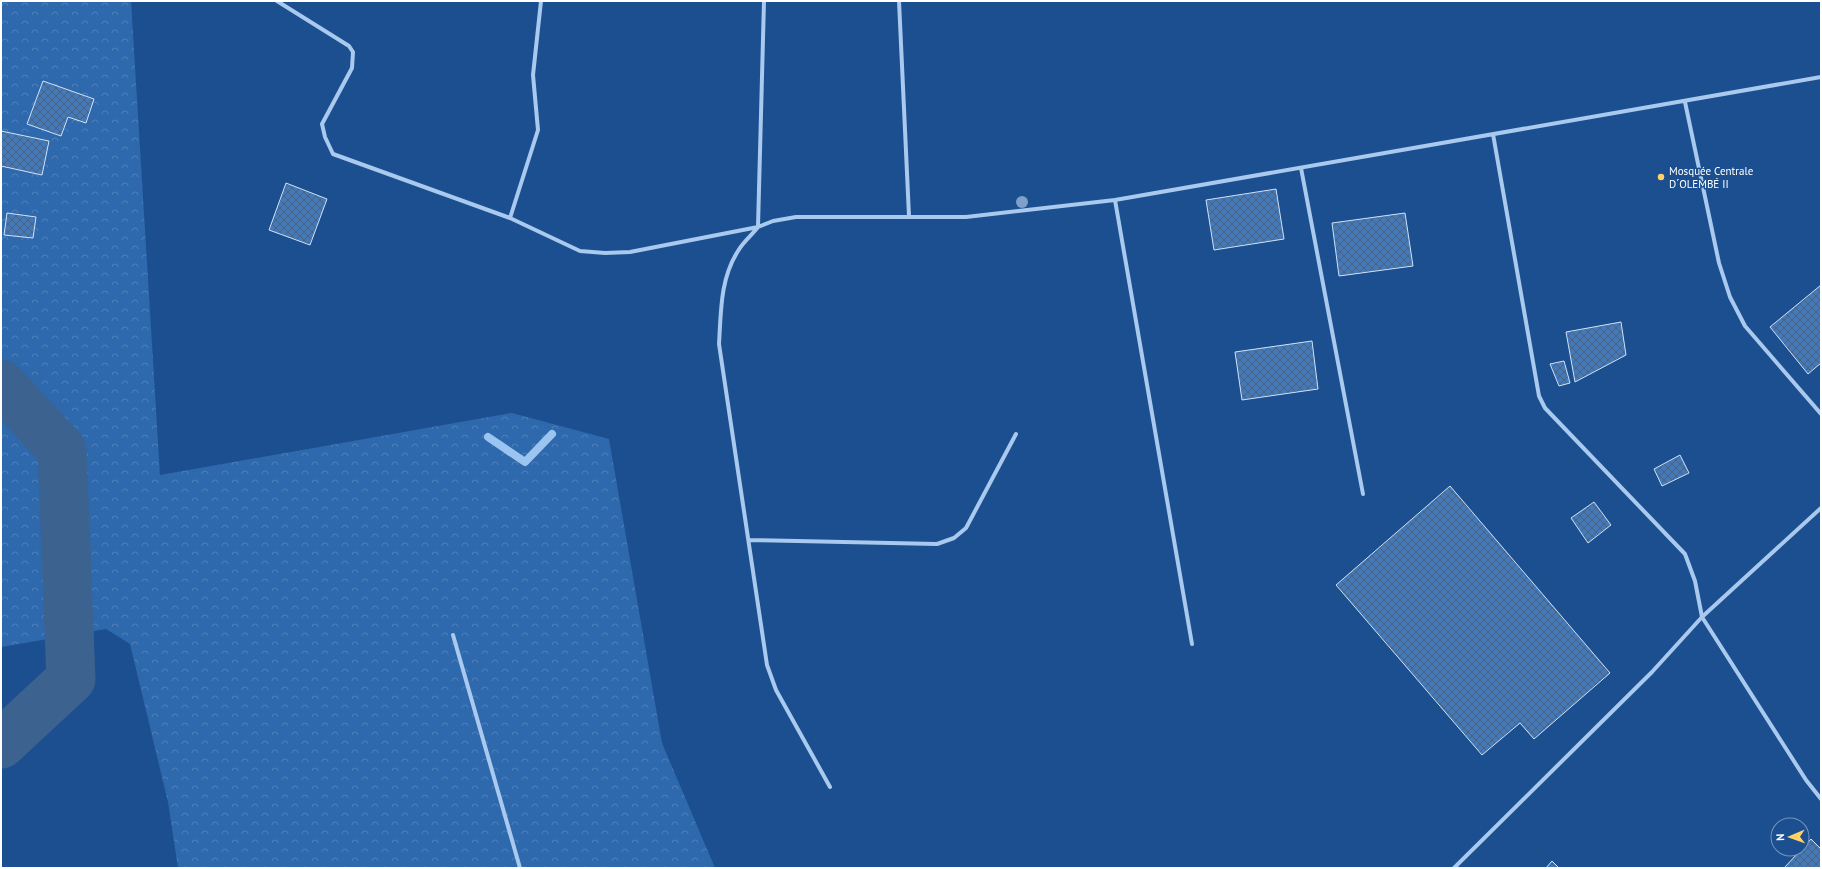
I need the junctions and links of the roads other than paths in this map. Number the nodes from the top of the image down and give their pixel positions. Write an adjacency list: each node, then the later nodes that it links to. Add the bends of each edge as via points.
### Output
1 (277, 1): 11 (street, via 349,46 353,52 352,68 322,124 332,154)
2 (541, 1): 11 (street, via 533,75 538,130)
3 (764, 1): 12 (street)
4 (899, 1): 10 (street)
5 (1821, 77): 6 (street)
6 (1685, 102): 7 (street); 13 (street, via 1719,264 1730,297 1745,326)
7 (1493, 134): 8 (street); 18 (street, via 1539,396 1545,408 1685,554 1695,581)
8 (1301, 168): 9 (street); 15 (street)
9 (1116, 200): 10 (street, via 966,216); 20 (street)
10 (909, 216): 12 (street, via 796,217)
11 (510, 218): 12 (street, via 580,251 605,253 630,252)
12 (758, 227): 17 (street, via 738,250 726,273 721,302 720,337)
13 (1821, 414)
14 (1016, 434): 17 (street, via 966,528 954,538 937,544)
15 (1363, 494)
16 (1821, 508): 18 (street)
17 (749, 540): 21 (street, via 768,665 776,690)
18 (1702, 617): 22 (street, via 1806,780); 24 (street, via 1652,672)
19 (453, 635): 23 (street)
20 (1192, 644)
21 (830, 787)
22 (1821, 799)
23 (520, 868)
24 (1454, 868)

